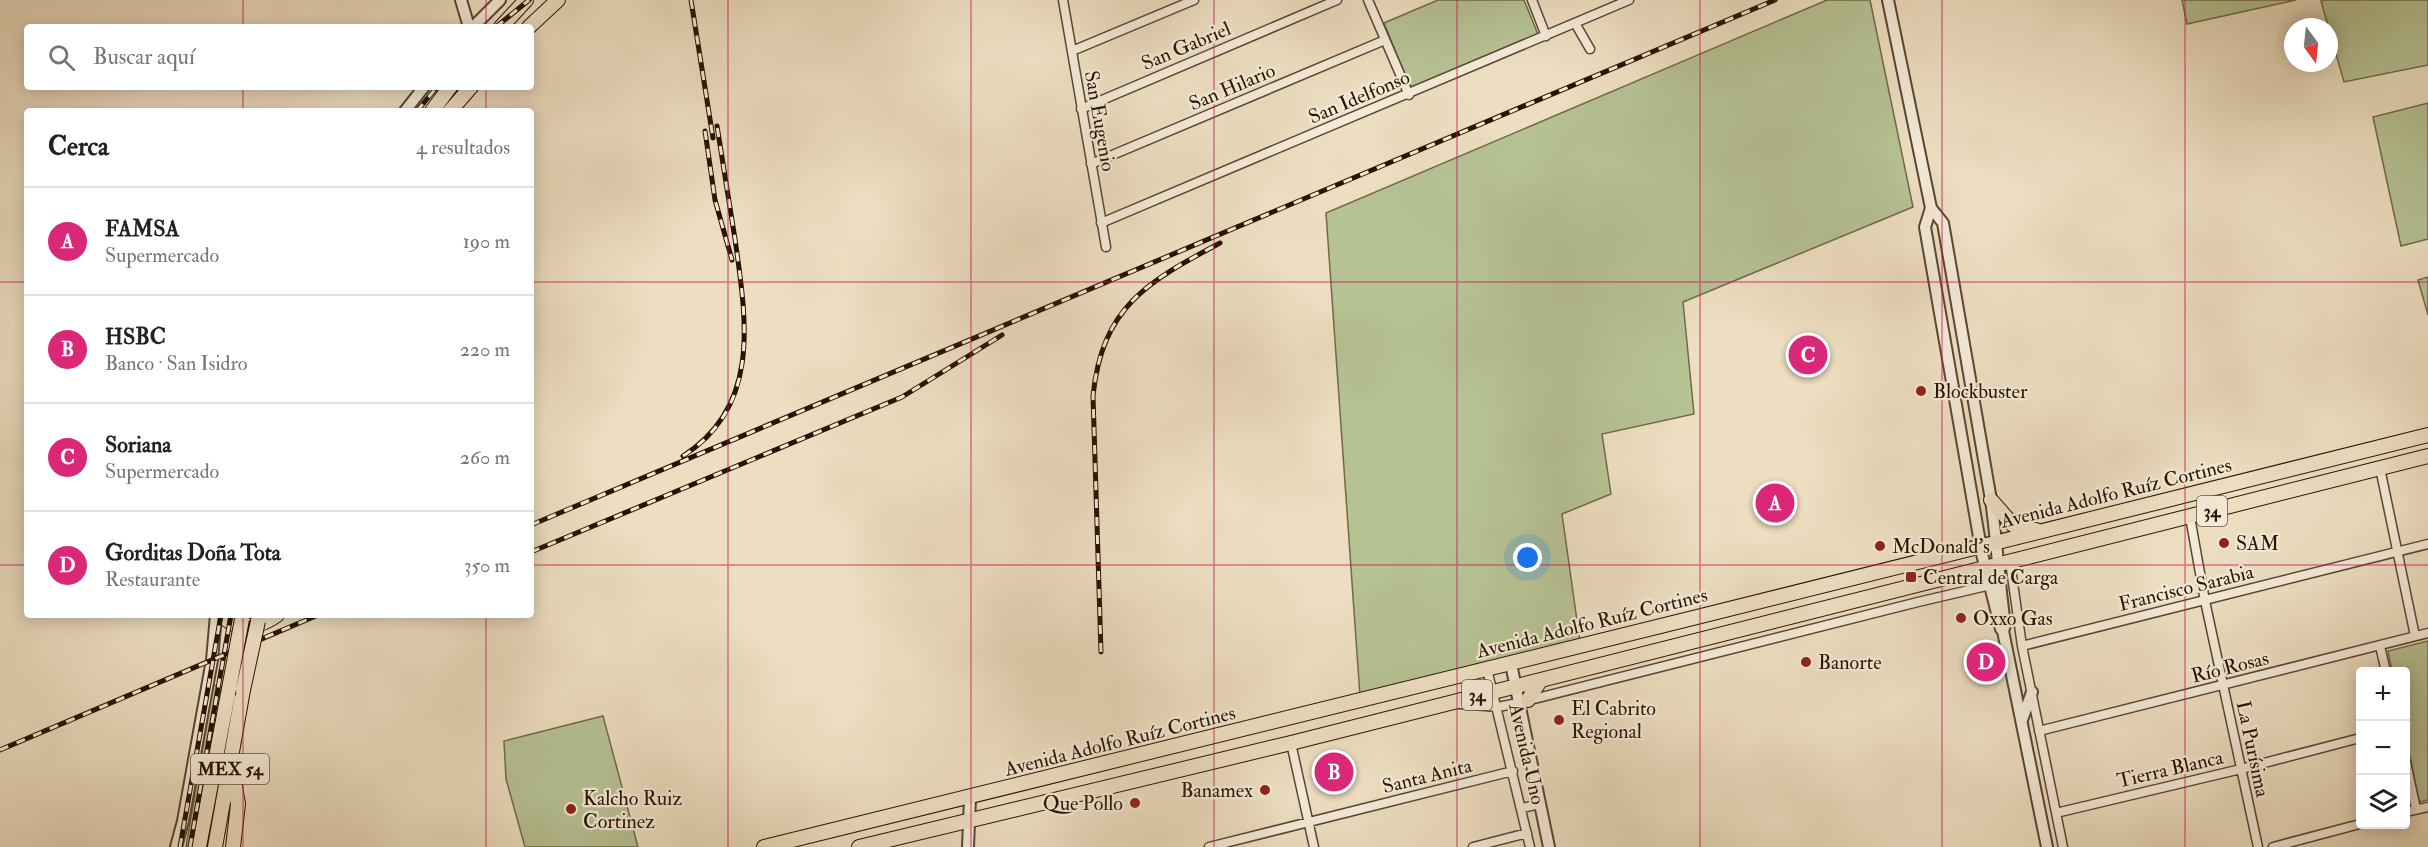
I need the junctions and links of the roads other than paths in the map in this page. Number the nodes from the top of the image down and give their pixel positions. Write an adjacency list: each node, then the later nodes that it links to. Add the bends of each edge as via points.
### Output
1 (461, 0): 13 (street)
2 (500, 0): 14 (street)
3 (526, 0): 15 (main road)
4 (558, 0): 16 (main road)
5 (1063, 0): 20 (street, San Eugenio)
6 (1194, 0): 20 (street)
7 (1337, 0): 28 (street, San Gabriel)
8 (1368, 0): 18 (street)
9 (1532, 0): 17 (street)
10 (1629, 0): 12 (street, San Idelfonso)
11 (1888, 0): 30 (street)
12 (1575, 23): 17 (street, San Idelfonso); 19 (street)
13 (470, 24)
14 (474, 24)
15 (504, 24)
16 (532, 24)
17 (1546, 36): 24 (street, San Idelfonso)
18 (1385, 40): 24 (street); 29 (street, San Hilario)
19 (1590, 49)
20 (1072, 51): 28 (street, San Eugenio)
21 (422, 90): 25 (street)
22 (448, 90): 26 (main road)
23 (468, 90): 27 (main road)
24 (1409, 95): 31 (street, San Idelfonso)
25 (407, 108)
26 (434, 108)
27 (453, 108)
28 (1081, 109): 29 (street, San Eugenio)
29 (1091, 165): 31 (street, San Eugenio)
30 (1931, 208): 36 (street, via 1943,222); 41 (street, via 1925,227)
31 (1101, 223): 32 (street, San Eugenio)
32 (1106, 248)
33 (2428, 435): 38 (main road, Avenida Adolfo Ruíz Cortines / 34)
34 (2428, 456): 35 (main road, Avenida Adolfo Ruíz Cortines / 34)
35 (2380, 468): 37 (main road, Avenida Adolfo Ruíz Cortines / 34); 42 (street)
36 (1991, 500): 38 (main road, via 2013,525); 39 (street)
37 (2190, 517): 43 (main road, Avenida Adolfo Ruíz Cortines / 34); 46 (street, La Purísima)
38 (2041, 531): 39 (main road, Avenida Adolfo Ruíz Cortines / 34)
39 (1997, 543): 41 (main road, Avenida Adolfo Ruíz Cortines / 34); 43 (street)
40 (2428, 544): 42 (street, Francisco Sarabia)
41 (1980, 547): 43 (street); 57 (main road, Avenida Adolfo Ruíz Cortines / 34)
42 (2398, 552): 46 (street, Francisco Sarabia); 54 (street)
43 (1997, 565): 44 (street); 45 (main road, Avenida Adolfo Ruíz Cortines / 34); 55 (street)
44 (1993, 585): 47 (street); 68 (street, via 2005,625 2003,631)
45 (1914, 587): 47 (main road); 60 (main road, Avenida Adolfo Ruíz Cortines / 34)
46 (2205, 601): 55 (street, Francisco Sarabia); 61 (street, La Purísima)
47 (1918, 602): 65 (street)
48 (216, 618): 87 (street, via 212,660)
49 (225, 618): 52 (main road, via 231,623 252,626)
50 (243, 618): 88 (main road, MEX 54, bridge)
51 (258, 618): 72 (main road, MEX 54, bridge)
52 (272, 618)
53 (2428, 633): 54 (street, Río Rosas)
54 (2415, 636): 56 (street, Río Rosas)
55 (2022, 646): 64 (street)
56 (2380, 646): 58 (street); 61 (street, Río Rosas)
57 (1511, 664): 59 (main road, Avenida Adolfo Ruíz Cortines / 34); 62 (street, Avenida Uno)
58 (2385, 667)
59 (1487, 669): 63 (street, Avenida Uno); 76 (main road, Avenida Adolfo Ruíz Cortines / 34)
60 (1540, 681): 62 (main road, Avenida Adolfo Ruíz Cortines / 34); 65 (main road)
61 (2223, 686): 69 (street, Río Rosas); 73 (street, La Purísima)
62 (1515, 687): 63 (main road, Avenida Adolfo Ruíz Cortines / 34); 65 (street, Avenida Uno)
63 (1493, 692): 66 (main road, Avenida Adolfo Ruíz Cortines / 34); 67 (street, Avenida Uno)
64 (2032, 692): 68 (street); 69 (street)
65 (1523, 701): 67 (street); 77 (street, Avenida Uno)
66 (1444, 703): 67 (street); 71 (main road, Avenida Adolfo Ruíz Cortines / 34)
67 (1498, 707): 74 (street, Avenida Uno)
68 (2022, 721): 99 (street)
69 (2039, 731): 82 (street)
70 (2356, 739): 73 (street, Tierra Blanca)
71 (1291, 743): 83 (main road, Avenida Adolfo Ruíz Cortines / 34); 84 (street)
72 (231, 765): 89 (main road, MEX 54); 90 (main road, via 238,796)
73 (2241, 769): 82 (street, Tierra Blanca); 101 (street, La Purísima)
74 (1513, 771): 79 (street, Avenida Uno); 84 (street, Santa Anita)
75 (2409, 775): 80 (street)
76 (970, 798): 83 (street); 91 (main road, Avenida Adolfo Ruíz Cortines / 34)
77 (1540, 804): 79 (street); 98 (street, Avenida Uno)
78 (2428, 807): 80 (street)
79 (1522, 808): 86 (street, Avenida Uno)
80 (2416, 809): 81 (street)
81 (2410, 811)
82 (2056, 813): 100 (street)
83 (969, 820): 92 (main road, Avenida Adolfo Ruíz Cortines / 34); 93 (street)
84 (1308, 823): 94 (street, Santa Anita); 95 (street)
85 (2356, 825): 102 (street)
86 (1527, 833): 96 (street); 97 (street, Avenida Uno)
87 (176, 847)
88 (199, 847)
89 (215, 847)
90 (233, 847)
91 (764, 847)
92 (859, 847)
93 (968, 847)
94 (1209, 847)
95 (1314, 847)
96 (1473, 847)
97 (1530, 847)
98 (1549, 847)
99 (2047, 847)
100 (2063, 847)
101 (2258, 847)
102 (2273, 847)

